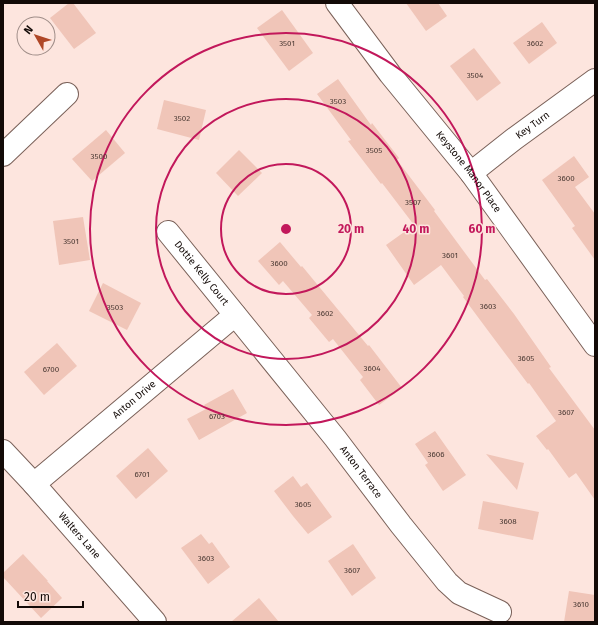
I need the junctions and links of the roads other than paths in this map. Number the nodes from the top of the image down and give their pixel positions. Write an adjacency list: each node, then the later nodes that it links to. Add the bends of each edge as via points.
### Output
1 (337, 3): 5 (street, Keystone Manor Place, via 390,74)
2 (595, 80): 5 (street, Key Turn)
3 (67, 94): 4 (street)
4 (3, 155)
5 (471, 174): 8 (street, Keystone Manor Place)
6 (168, 232): 7 (street, Dottie Kelly Court)
7 (235, 315): 10 (street, Anton Drive); 11 (street, Anton Terrace, via 447,582 459,593)
8 (595, 345)
9 (3, 451): 10 (street, Walters Lane)
10 (34, 484): 12 (street, Walters Lane)
11 (500, 612)
12 (155, 622)

